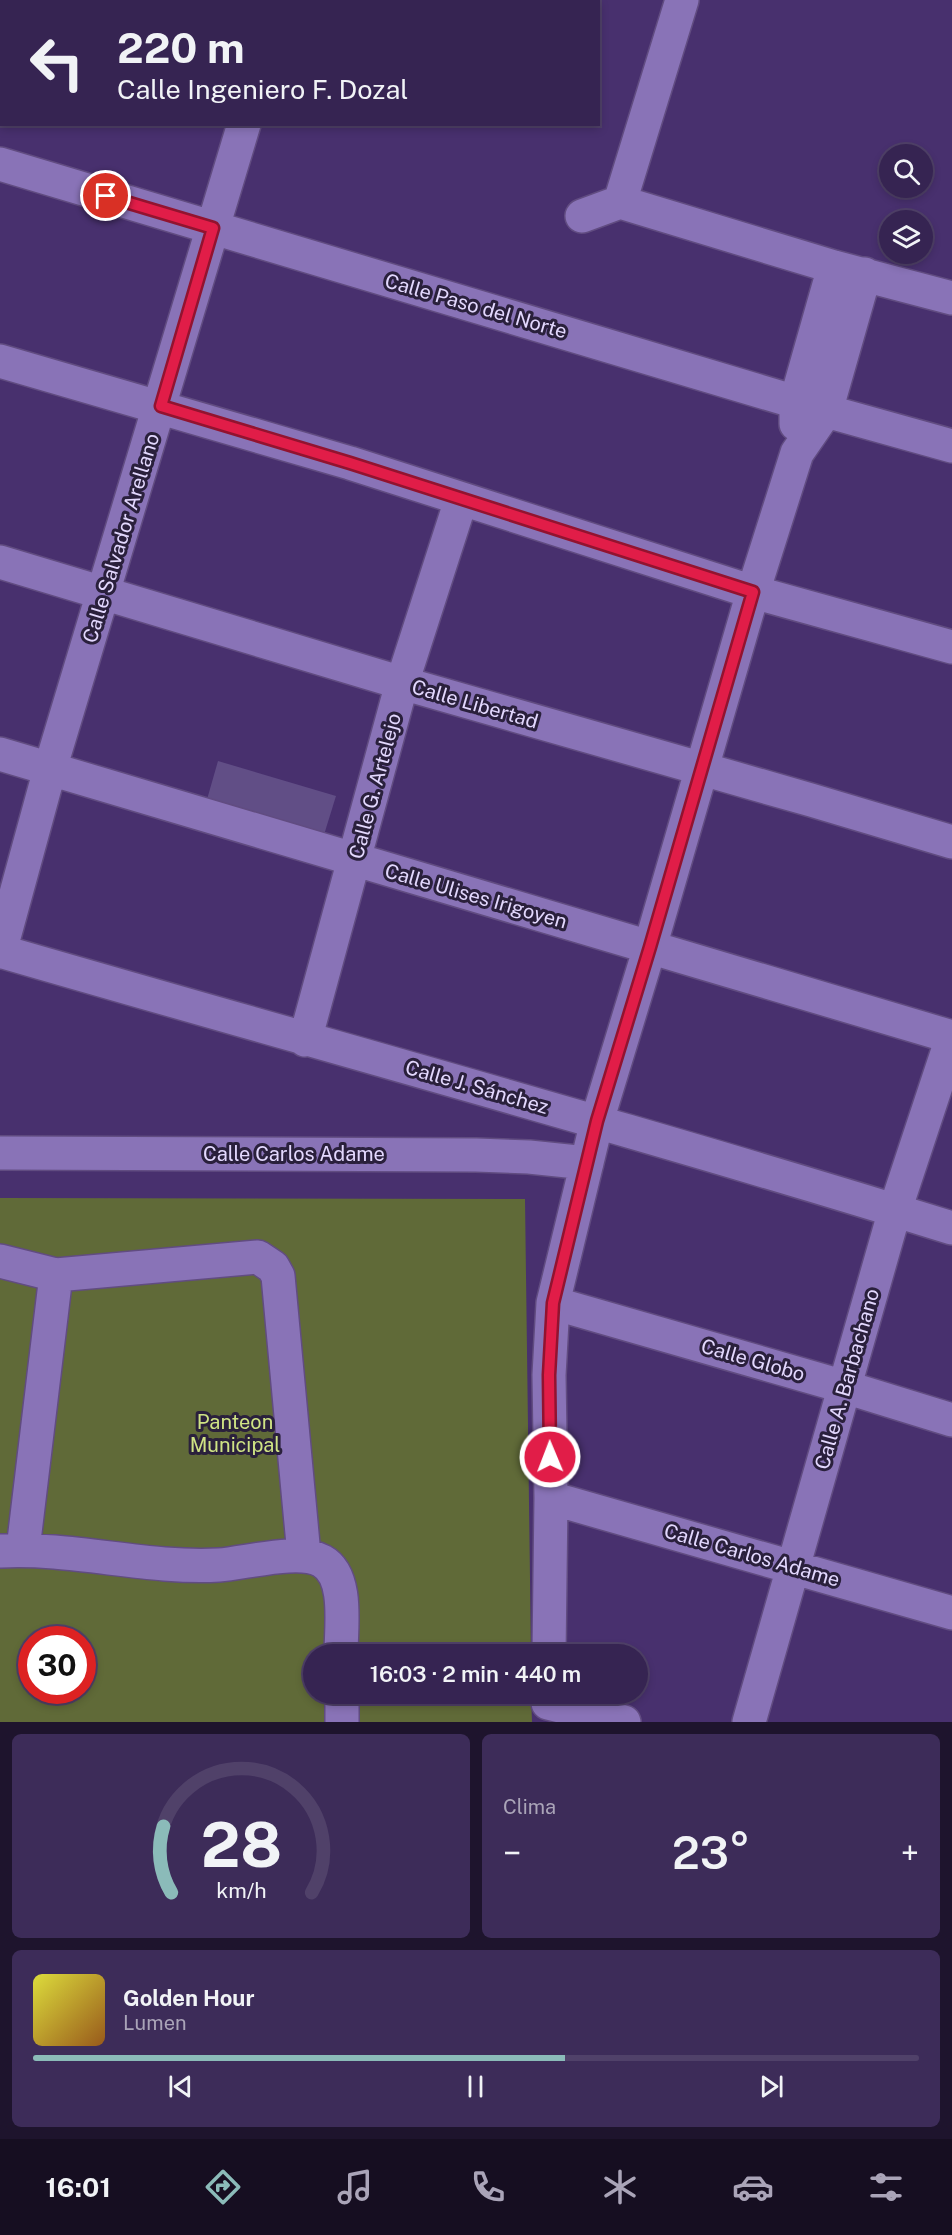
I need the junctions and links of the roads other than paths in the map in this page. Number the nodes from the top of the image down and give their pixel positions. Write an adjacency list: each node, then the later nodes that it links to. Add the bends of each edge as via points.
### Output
1 (682, 0): 4 (street)
2 (243, 126): 6 (street, Calle Salvador Arellano)
3 (0, 164): 6 (street, Calle Paso del Norte)
4 (620, 202): 5 (street); 7 (street)
5 (582, 216)
6 (213, 228): 11 (street, Calle Salvador Arellano); 12 (street, Calle Paso del Norte)
7 (834, 267): 8 (street); 12 (street)
8 (865, 274): 9 (street); 12 (street)
9 (952, 298)
10 (0, 361): 11 (street)
11 (161, 406): 14 (street); 16 (street, Calle Salvador Arellano)
12 (811, 406): 13 (street, Calle Paso del Norte); 17 (street)
13 (952, 446)
14 (461, 500): 17 (street); 19 (street, Calle G. Artelejo)
15 (0, 562): 16 (street, Calle Libertad)
16 (104, 592): 19 (street, Calle Libertad); 21 (street, Calle Salvador Arellano)
17 (753, 592): 18 (street); 22 (street)
18 (952, 647)
19 (402, 683): 22 (street, Calle Libertad); 24 (street, Calle G. Artelejo)
20 (0, 754): 21 (street, Calle Ulises Irigoyen)
21 (51, 769): 24 (street, Calle Ulises Irigoyen); 26 (street, Calle Salvador Arellano)
22 (702, 770): 23 (street, Calle Libertad); 25 (street)
23 (952, 842)
24 (355, 861): 25 (street, Calle Ulises Irigoyen); 28 (street, Calle G. Artelejo)
25 (650, 947): 27 (street, Calle Ulises Irigoyen); 29 (street)
26 (0, 951): 28 (street, Calle J. Sánchez)
27 (952, 1037): 32 (street, Calle A. Barbachano)
28 (305, 1040): 29 (street, Calle J. Sánchez)
29 (597, 1121): 31 (street); 32 (street, Calle J. Sánchez)
30 (0, 1153): 31 (street, Calle Carlos Adame, via 476,1155)
31 (587, 1163): 36 (street)
32 (895, 1210): 33 (street, Calle J. Sánchez); 37 (street, Calle A. Barbachano)
33 (952, 1228)
34 (0, 1261): 35 (street)
35 (56, 1275): 40 (street); 41 (street, via 258,1257 273,1267 278,1276)
36 (553, 1303): 37 (street, Calle Globo); 39 (street, via 549,1375)
37 (845, 1387): 38 (street, Calle Globo); 42 (street, Calle A. Barbachano)
38 (952, 1420)
39 (551, 1498): 42 (street, Calle Carlos Adame); 45 (street)
40 (12, 1550): 41 (street, via 218,1565)
41 (304, 1555): 44 (street, via 323,1561 341,1585)
42 (793, 1567): 43 (street, Calle Carlos Adame); 50 (street, Calle A. Barbachano)
43 (952, 1613)
44 (341, 1644)
45 (549, 1644)
46 (342, 1704): 48 (street)
47 (548, 1706): 49 (street)
48 (342, 1722)
49 (624, 1722)
50 (749, 1722)

